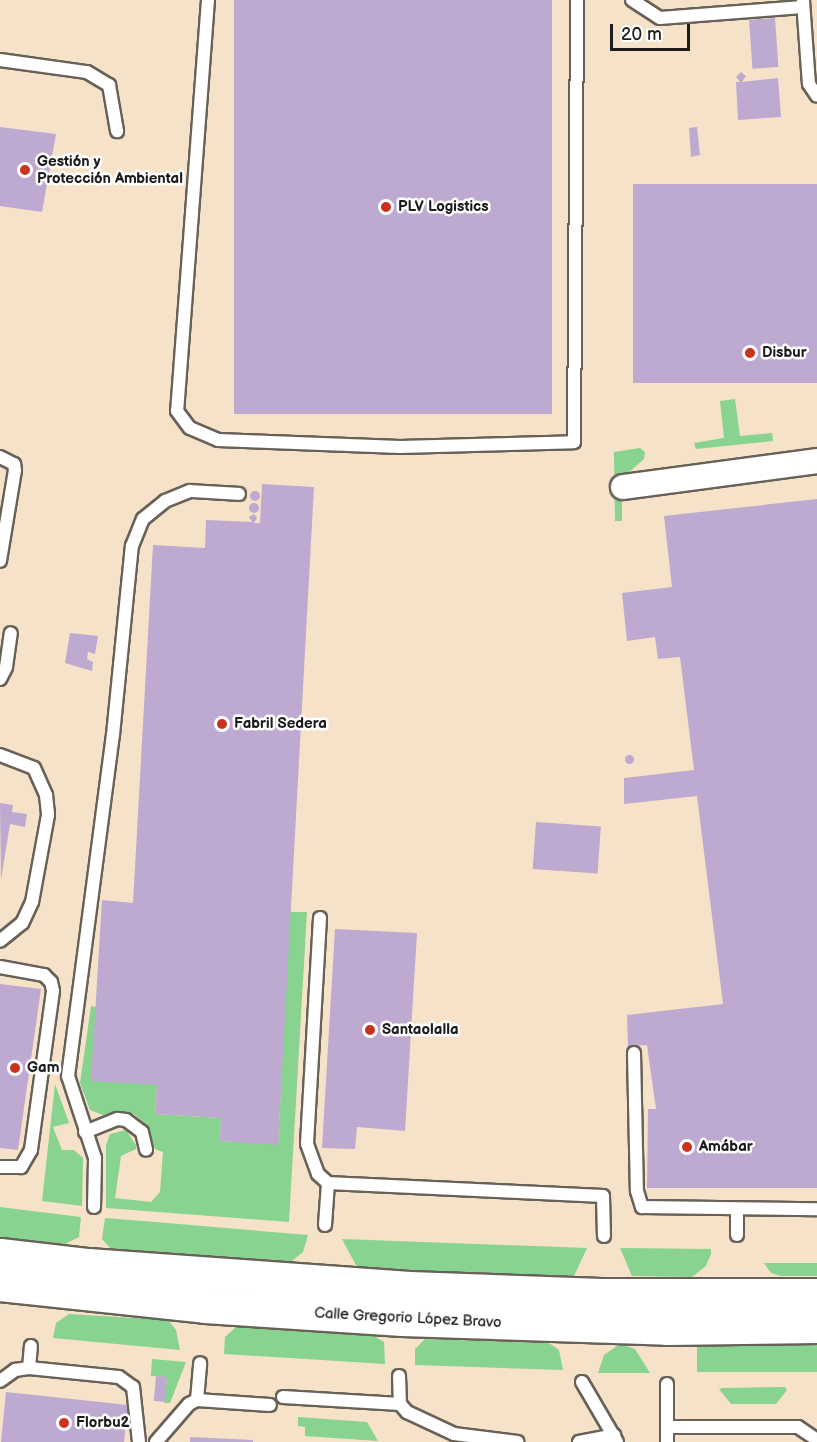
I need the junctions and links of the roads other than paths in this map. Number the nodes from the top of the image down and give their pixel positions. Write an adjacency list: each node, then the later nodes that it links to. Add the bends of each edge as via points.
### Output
1 (208, 0): 2 (lane, via 177,411 190,428 218,440 400,447 574,442)
2 (577, 0)
3 (632, 0): 4 (lane, via 660,18)
4 (803, 4): 6 (lane, via 809,84)
5 (0, 60): 7 (lane, via 87,72 109,85)
6 (817, 96)
7 (117, 131)
8 (0, 457): 12 (lane, via 14,464 15,470)
9 (817, 461): 10 (street)
10 (623, 487)
11 (239, 494): 20 (lane, via 190,490 165,501 143,519 132,546 113,735 68,1076)
12 (0, 561)
13 (10, 633): 14 (lane, via 6,667)
14 (0, 679)
15 (0, 756): 17 (lane, via 34,768 46,795 48,815 32,902 22,923)
16 (320, 918): 23 (lane, via 307,1144 318,1174)
17 (0, 941)
18 (0, 967): 22 (lane, via 44,975 53,991 31,1150 21,1167)
19 (634, 1053): 25 (lane, via 637,1191 642,1207)
20 (85, 1132): 21 (lane, via 118,1119 126,1120 142,1132); 24 (lane, via 95,1158)
21 (146, 1150)
22 (0, 1167)
23 (328, 1183): 27 (lane); 29 (lane, via 603,1196)
24 (94, 1207)
25 (737, 1209): 26 (lane); 28 (lane)
26 (817, 1209)
27 (325, 1225)
28 (737, 1235)
29 (603, 1236)
30 (0, 1255): 32 (main road, Calle Gregorio López Bravo, via 144,1270 409,1288 601,1295)
31 (0, 1284): 33 (main road, Calle Gregorio López Bravo, via 205,1306 402,1319 655,1328)
32 (817, 1295)
33 (817, 1326)
34 (31, 1346): 36 (lane)
35 (200, 1363): 42 (lane)
36 (29, 1368): 38 (lane, via 15,1370); 48 (lane, via 119,1377 133,1387)
37 (399, 1376): 43 (lane)
38 (0, 1381)
39 (582, 1382): 46 (lane)
40 (667, 1384): 45 (lane)
41 (283, 1397): 43 (lane)
42 (197, 1400): 44 (lane); 49 (lane)
43 (400, 1404): 50 (lane, via 407,1412 454,1434)
44 (270, 1405)
45 (668, 1427): 47 (lane, via 798,1427); 52 (lane)
46 (615, 1439): 51 (lane)
47 (817, 1440)
48 (139, 1442)
49 (156, 1442)
50 (517, 1442)
51 (579, 1442)
52 (667, 1442)

